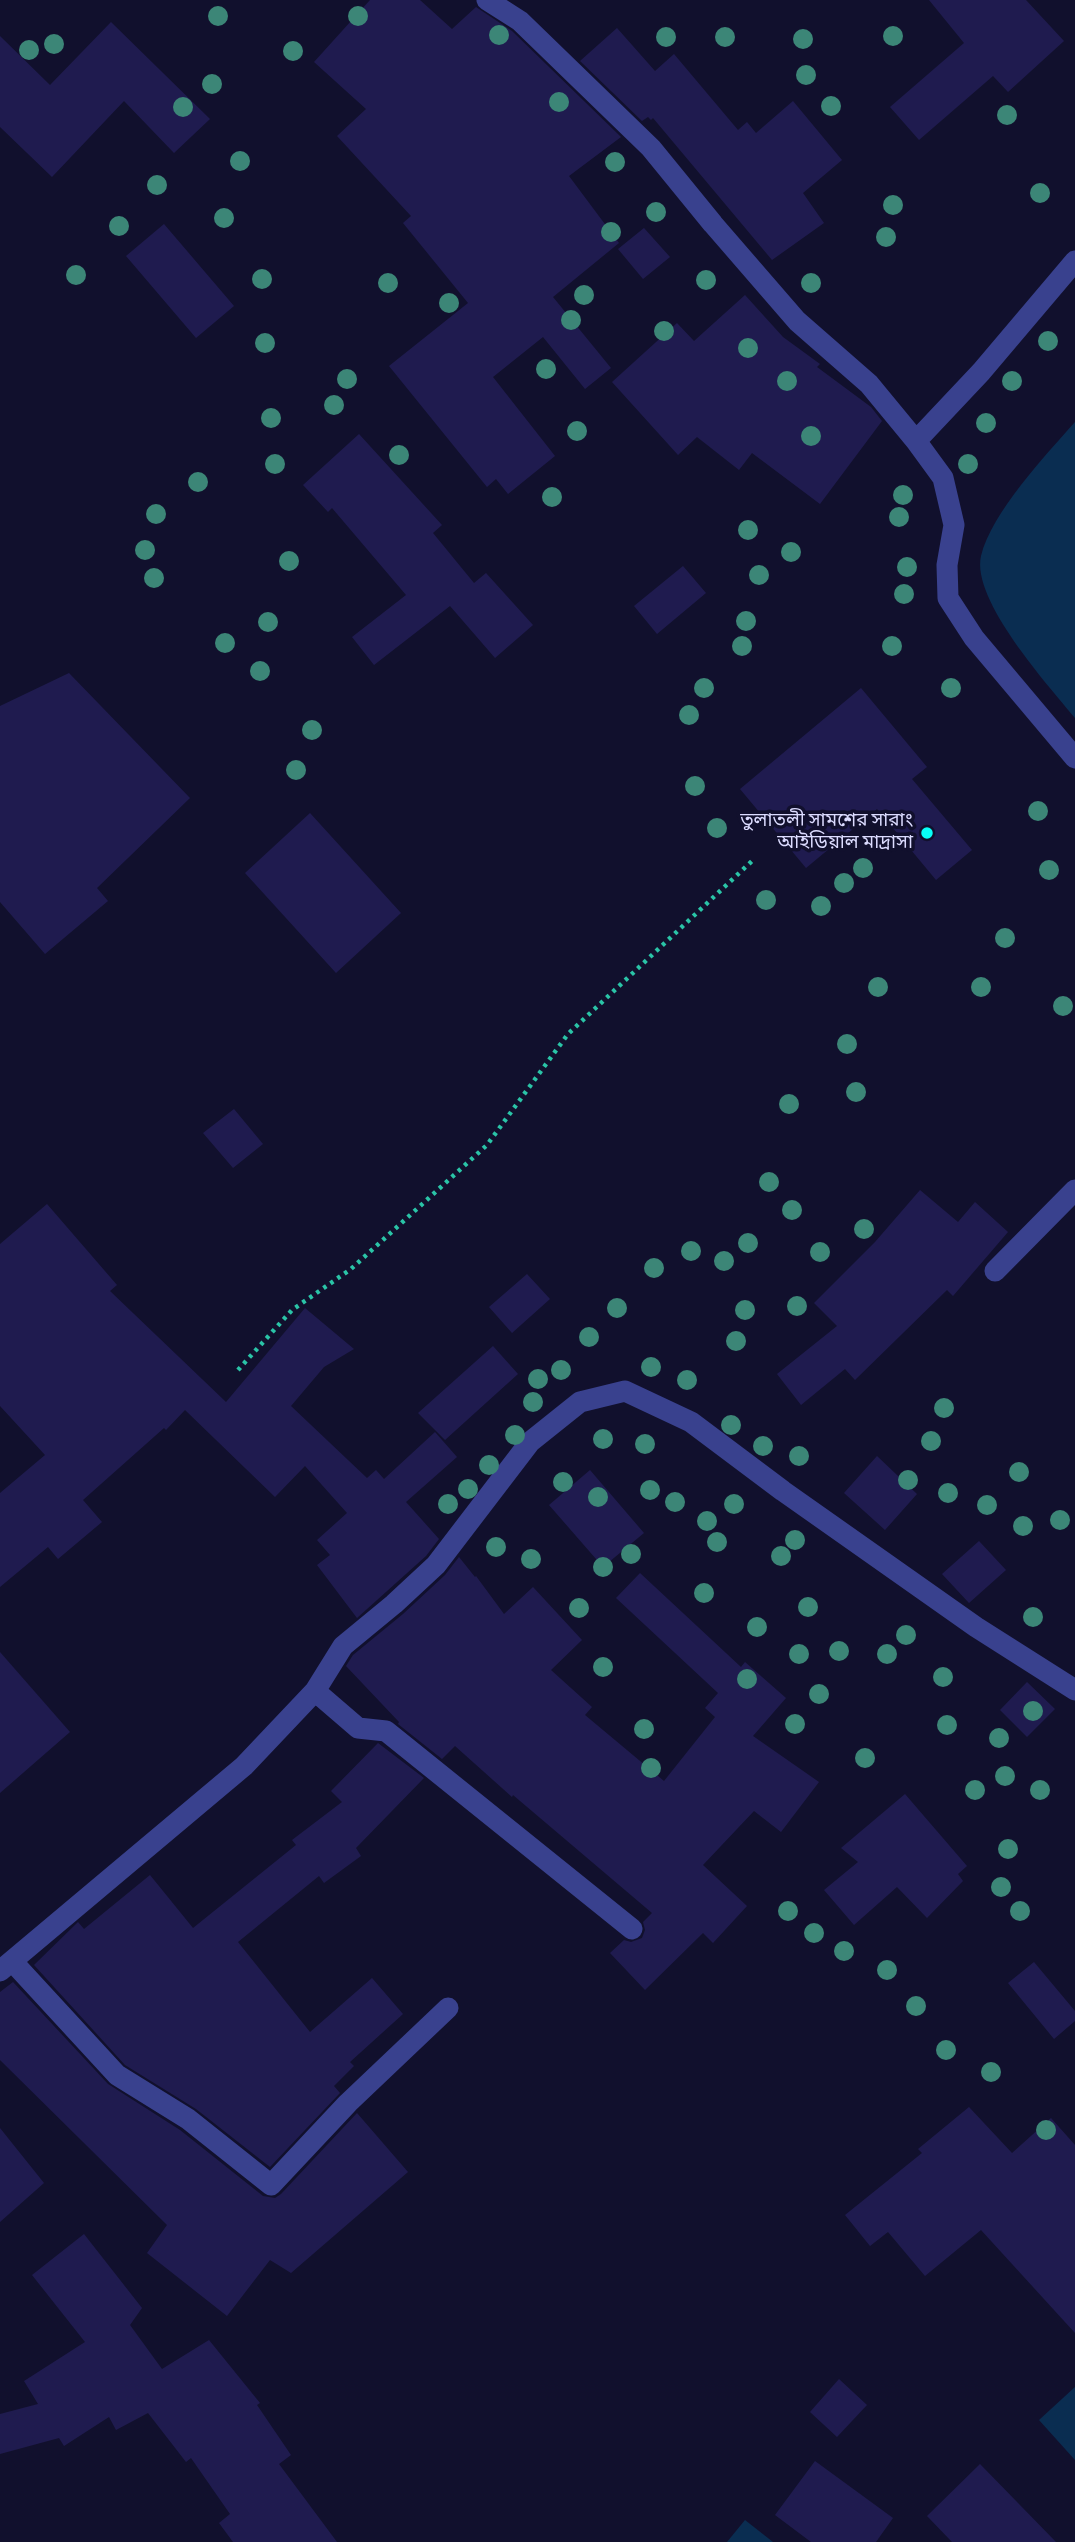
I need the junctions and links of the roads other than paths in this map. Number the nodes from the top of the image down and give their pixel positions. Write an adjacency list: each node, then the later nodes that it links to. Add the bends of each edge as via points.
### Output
1 (487, 0): 3 (street, via 520,21 651,148 797,321 869,384)
2 (1075, 261): 3 (street)
3 (916, 441): 4 (street, via 943,478 954,525 947,565 948,597 974,638)
4 (1075, 758)
5 (1075, 1190): 6 (street)
6 (995, 1271)
7 (1075, 1690): 8 (street, via 976,1628 691,1422 625,1391 580,1402 530,1442 436,1565 342,1646)
8 (315, 1691): 9 (street, via 358,1728 386,1731); 10 (street, via 244,1766)
9 (632, 1929)
10 (6, 1966): 11 (street, via 117,2075 188,2119 271,2185 348,2103)
11 (448, 2008)

